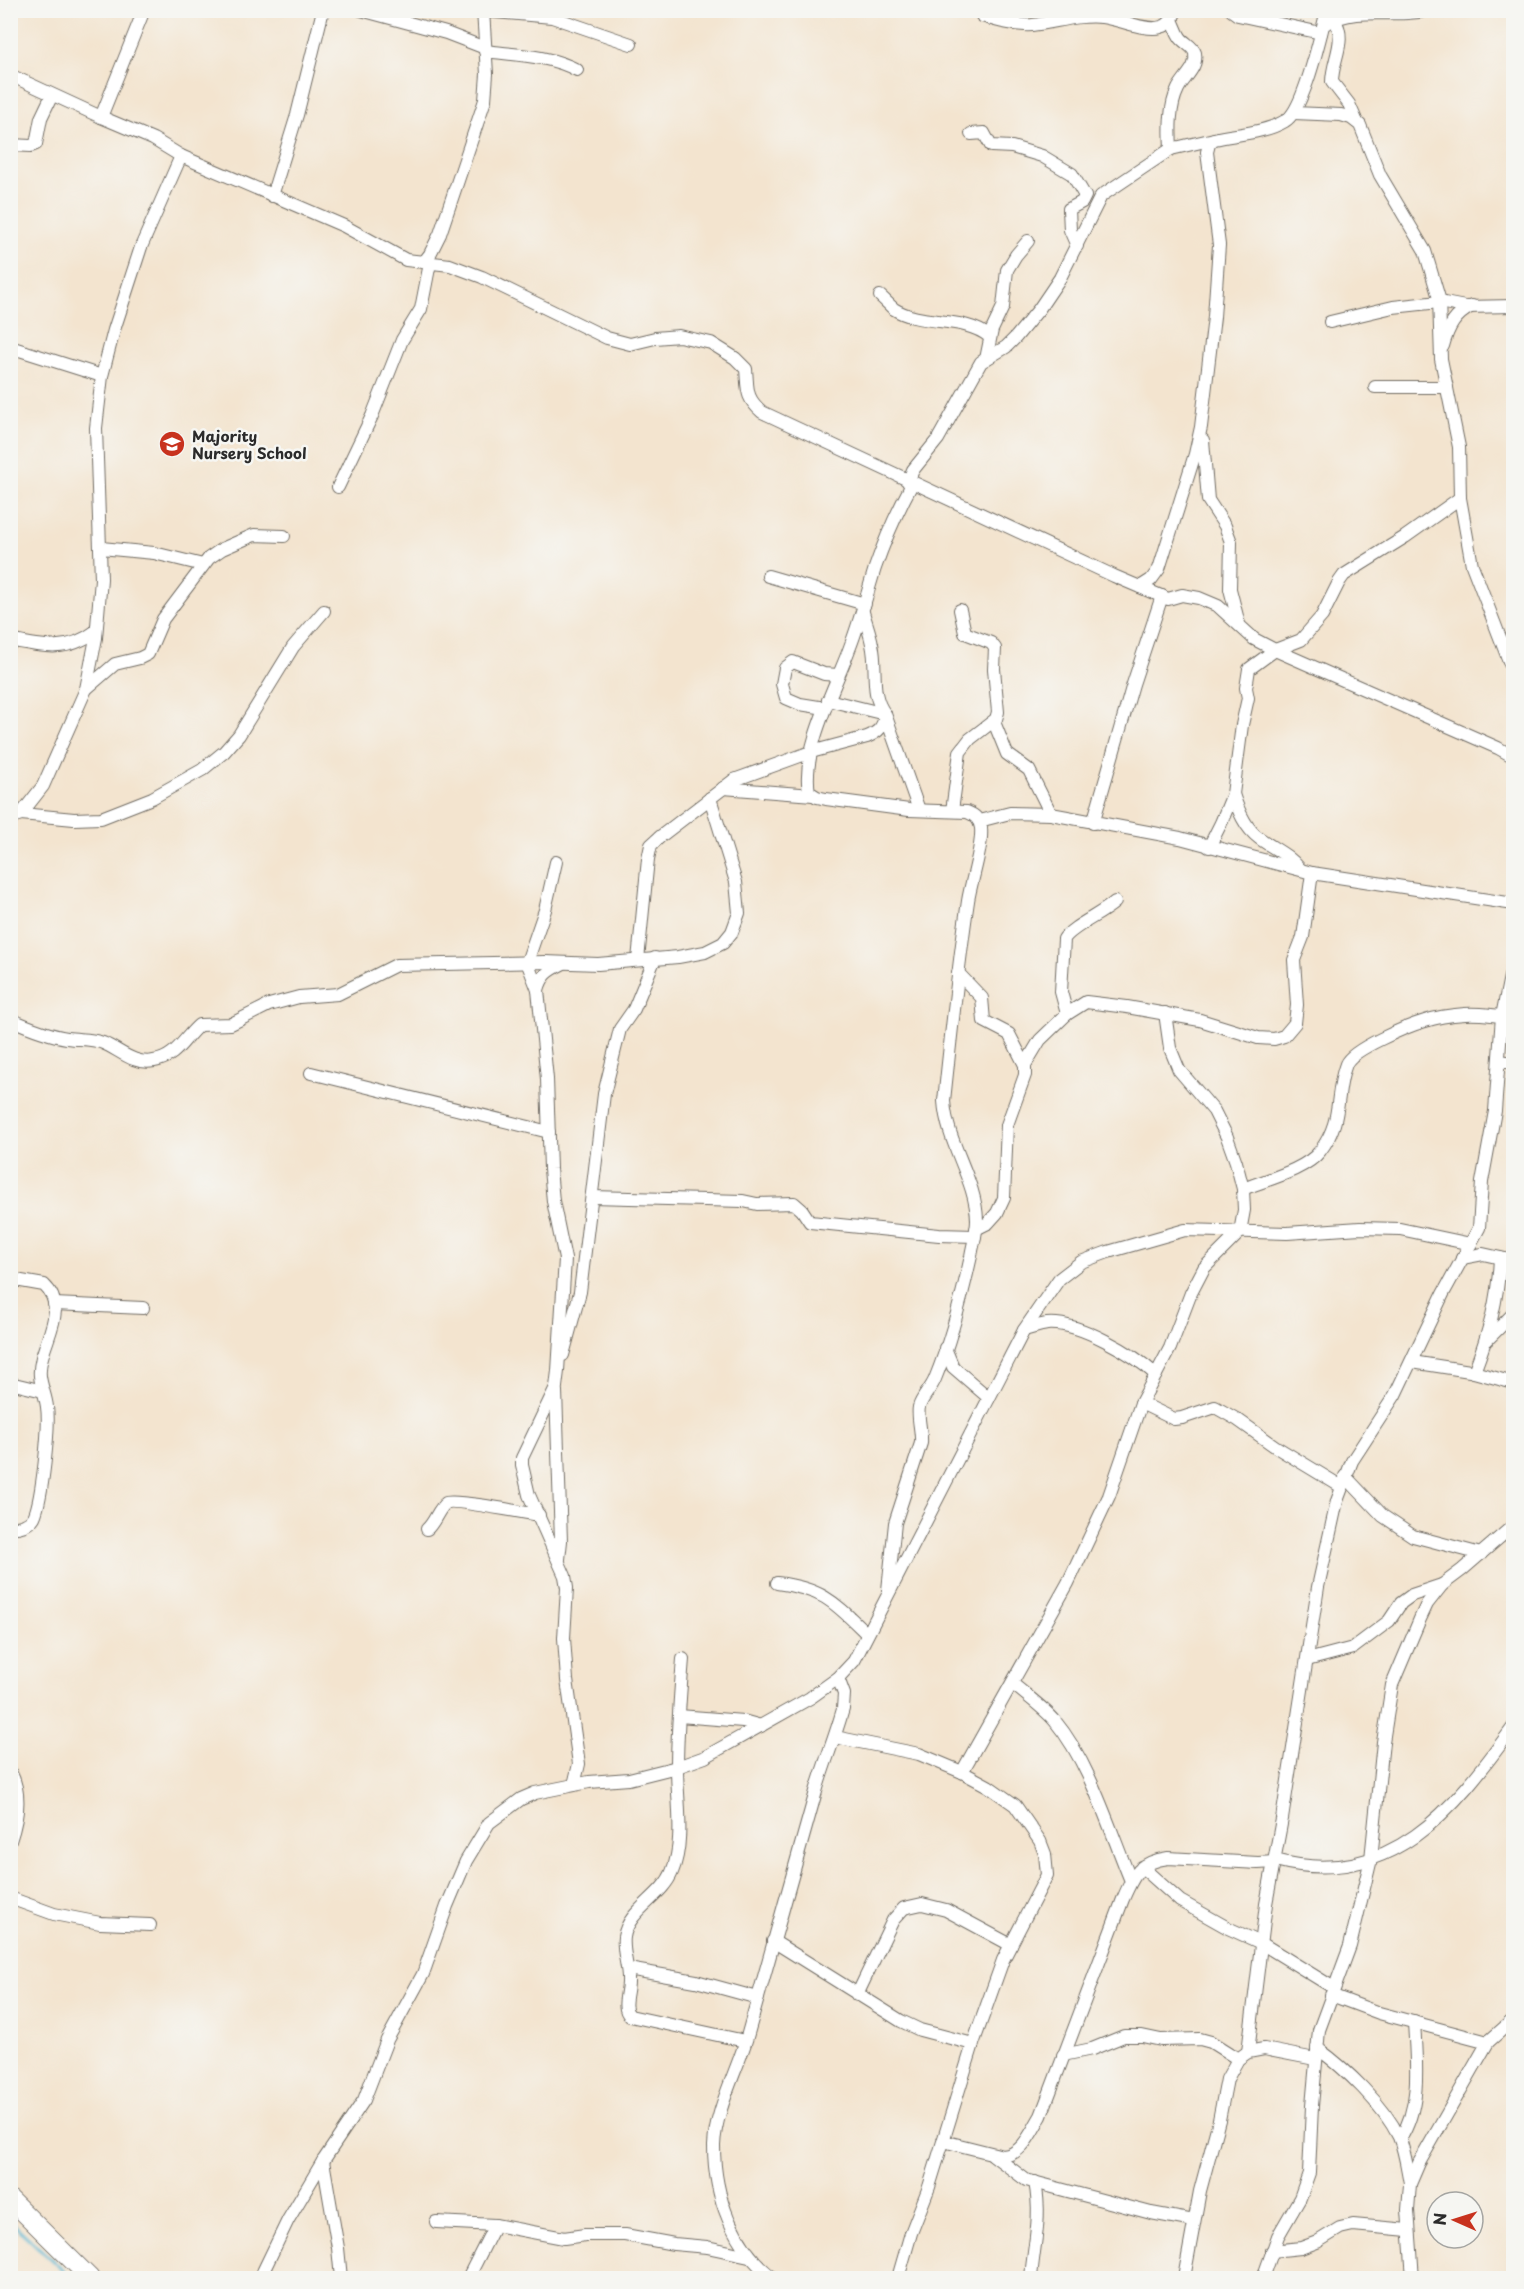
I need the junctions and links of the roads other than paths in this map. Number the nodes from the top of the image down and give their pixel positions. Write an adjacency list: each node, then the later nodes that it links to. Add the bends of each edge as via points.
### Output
1 (144, 10): 17 (street)
2 (323, 10): 24 (street)
3 (361, 10): 12 (street, via 437,30)
4 (1232, 10): 10 (street, via 1238,15)
5 (1429, 10): 10 (street, via 1404,15 1347,14)
6 (483, 11): 7 (street); 12 (street)
7 (534, 12): 11 (street)
8 (1174, 15): 9 (street, via 1161,28 1099,16 1021,25); 22 (street, via 1181,39 1194,49 1196,56 1195,65 1177,90 1170,129)
9 (982, 16)
10 (1327, 22): 16 (street); 18 (street, via 1341,30 1332,82)
11 (631, 44)
12 (485, 50): 13 (street, via 542,58); 27 (street, via 485,100)
13 (577, 70)
14 (10, 75): 15 (street)
15 (52, 94): 17 (street); 21 (street, via 41,118 36,144)
16 (1294, 113): 18 (street, via 1341,115); 20 (street, via 1274,126)
17 (101, 117): 23 (street, via 153,139)
18 (1356, 120): 29 (street, via 1380,175 1425,251)
19 (971, 134): 26 (street, via 984,133 991,146 1012,147 1042,156 1072,174 1084,196 1082,202 1069,209 1070,230)
20 (1214, 139): 22 (street); 40 (street, via 1207,152 1219,258)
21 (10, 145)
22 (1171, 149): 26 (street, via 1101,196)
23 (181, 156): 24 (street); 37 (street, via 141,248)
24 (272, 196): 27 (street, via 344,226 406,260)
25 (1028, 241): 33 (street, via 1007,270 1003,307)
26 (1077, 246): 35 (street, via 1039,309 1006,347)
27 (427, 262): 41 (street, via 450,265 482,277 607,338 630,344 679,336 711,343 746,369 747,395 762,412); 42 (street, via 421,309 402,340)
28 (880, 296): 33 (street, via 903,313 965,325)
29 (1438, 302): 30 (street); 32 (street, via 1393,307); 36 (street)
30 (1472, 306): 31 (street); 36 (street, via 1454,320)
31 (1514, 306)
32 (1330, 322)
33 (990, 337): 35 (street)
34 (10, 347): 37 (street)
35 (986, 359): 41 (street, via 972,375 938,439 913,470)
36 (1441, 359): 39 (street)
37 (102, 376): 45 (street, via 96,428)
38 (1375, 387): 39 (street)
39 (1447, 387): 43 (street, via 1459,447)
40 (1201, 427): 48 (street, via 1189,480 1159,569); 53 (street, via 1208,500 1231,542 1230,589)
41 (910, 483): 48 (street); 50 (street, via 883,546)
42 (339, 488)
43 (1460, 498): 56 (street, via 1344,575 1313,627 1300,640); 57 (street, via 1472,566)
44 (284, 536): 46 (street, via 254,535 222,549)
45 (101, 548): 46 (street); 54 (street)
46 (203, 565): 59 (street, via 163,619 148,654 115,664)
47 (768, 576): 50 (street)
48 (1140, 586): 49 (street)
49 (1162, 596): 53 (street, via 1199,598 1218,606); 76 (street)
50 (864, 608): 58 (street); 61 (street, via 873,645 874,691)
51 (960, 610): 62 (street, via 965,633 995,648 998,712)
52 (324, 611): 74 (street, via 292,647 239,735 202,770 152,798 101,818)
53 (1239, 624): 56 (street, via 1254,639)
54 (96, 631): 55 (street, via 82,641 51,648); 59 (street)
55 (10, 640)
56 (1275, 650): 64 (street); 68 (street, via 1249,669)
57 (1514, 674)
58 (838, 675): 60 (street); 60 (street, via 793,662 785,668 782,684 786,698 800,704)
59 (86, 689): 74 (street, via 43,786)
60 (826, 704): 61 (street); 63 (street)
61 (885, 714): 63 (street, via 882,726 874,734); 71 (street)
62 (994, 722): 72 (street, via 970,739 960,752); 73 (street, via 1007,754 1029,770)
63 (811, 752): 65 (street); 66 (street)
64 (1514, 757)
65 (808, 773): 67 (street, via 796,788); 69 (street, via 809,792)
66 (723, 788): 67 (street); 70 (street)
67 (784, 792): 69 (street)
68 (1233, 794): 77 (street); 79 (street, via 1239,813 1256,836 1286,854)
69 (813, 795): 71 (street)
70 (710, 798): 84 (street, via 736,882 739,914 723,943 705,952); 85 (street, via 651,845)
71 (919, 810): 72 (street)
72 (952, 811): 75 (street, via 967,812)
73 (1051, 814): 75 (street, via 1010,813); 76 (street)
74 (16, 816)
75 (979, 821): 88 (street, via 981,830)
76 (1093, 823): 77 (street)
77 (1209, 847): 79 (street)
78 (556, 862): 86 (street)
79 (1300, 869): 80 (street)
80 (1312, 873): 82 (street); 90 (street, via 1303,937 1293,960 1297,1005 1294,1023 1284,1036 1258,1038)
81 (1115, 902): 91 (street, via 1068,932 1064,939 1060,976)
82 (1514, 904)
83 (1514, 943): 92 (street)
84 (655, 958): 85 (street); 100 (street, via 634,1009 620,1029 604,1094)
85 (638, 960): 87 (street)
86 (527, 962): 87 (street); 89 (street); 93 (street, via 396,964 338,994 298,997 269,1005 231,1024 199,1025 171,1055 154,1061 142,1062 101,1042 55,1035)
87 (562, 964): 89 (street, via 546,972)
88 (958, 973): 96 (street, via 982,998 984,1021 1010,1034); 102 (street, via 944,1110 950,1138 974,1197)
89 (538, 990): 98 (street)
90 (1165, 1013): 91 (street, via 1091,1002 1080,1004); 99 (street, via 1170,1048 1179,1070 1214,1111 1227,1137)
91 (1067, 1014): 96 (street, via 1040,1040)
92 (1502, 1016): 94 (street); 99 (street, via 1467,1013 1425,1021 1365,1046 1346,1064 1338,1115 1319,1153 1305,1164)
93 (10, 1019)
94 (1499, 1061): 95 (street); 103 (street, via 1479,1228)
95 (1514, 1063)
96 (1025, 1065): 102 (street, via 1006,1132 1004,1198 997,1213)
97 (311, 1073): 98 (street)
98 (549, 1132): 115 (street, via 553,1201 565,1259)
99 (1243, 1189): 101 (street)
100 (592, 1197): 102 (street, via 794,1203 810,1222 939,1235); 115 (street, via 580,1292)
101 (1240, 1232): 103 (street, via 1400,1229); 111 (street, via 1185,1230 1081,1263 1059,1279); 117 (street, via 1204,1268)
102 (975, 1233): 113 (street)
103 (1471, 1244): 104 (street)
104 (1462, 1258): 105 (street, via 1483,1254); 114 (street)
105 (1500, 1258): 106 (street); 112 (street, via 1499,1290)
106 (1514, 1261)
107 (10, 1279): 108 (street, via 44,1285)
108 (54, 1304): 109 (street); 121 (street, via 55,1317 40,1365)
109 (143, 1308)
110 (1514, 1313): 112 (street)
111 (1024, 1330): 117 (street, via 1047,1324 1075,1327 1141,1360); 122 (street)
112 (1486, 1341): 116 (street)
113 (945, 1348): 122 (street, via 953,1367); 133 (street, via 934,1382 919,1408 921,1443 895,1523)
114 (1412, 1362): 116 (street); 124 (street)
115 (558, 1371): 120 (street)
116 (1474, 1372): 119 (street)
117 (1156, 1375): 123 (street)
118 (10, 1383): 121 (street)
119 (1514, 1383)
120 (556, 1387): 125 (street, via 522,1458 523,1478); 130 (street)
121 (43, 1391): 127 (street, via 47,1432 34,1518 26,1525)
122 (989, 1398): 133 (street)
123 (1141, 1403): 124 (street, via 1174,1419 1215,1407 1276,1447); 138 (street, via 1109,1496 1068,1583)
124 (1343, 1482): 129 (street, via 1413,1536); 136 (street, via 1318,1587)
125 (539, 1515): 128 (street, via 450,1501); 130 (street)
126 (1514, 1525): 129 (street)
127 (10, 1527)
128 (427, 1529)
129 (1480, 1554): 132 (street)
130 (559, 1560): 143 (street, via 567,1588 564,1638)
131 (777, 1583): 134 (street, via 815,1591)
132 (1442, 1585): 136 (street, via 1401,1603 1389,1621 1353,1648); 150 (street, via 1423,1612 1392,1685)
133 (888, 1594): 134 (street)
134 (867, 1634): 137 (street, via 854,1661)
135 (683, 1659): 139 (street)
136 (1307, 1660): 151 (street)
137 (838, 1678): 140 (street); 142 (street, via 844,1694)
138 (1013, 1684): 146 (street); 153 (street, via 1054,1720 1071,1744)
139 (679, 1716): 140 (street); 144 (street)
140 (761, 1726): 144 (street, via 705,1757)
141 (1514, 1726): 150 (street, via 1478,1774 1435,1819 1405,1844)
142 (835, 1737): 146 (street, via 919,1754); 156 (street)
143 (579, 1764): 147 (street); 148 (street)
144 (677, 1767): 147 (street, via 629,1779); 159 (street, via 679,1836 673,1872 627,1927 624,1947)
145 (10, 1771): 149 (street, via 19,1795)
146 (962, 1772): 158 (street, via 1015,1805 1045,1854 1047,1875)
147 (589, 1782): 148 (street)
148 (574, 1785): 174 (street, via 521,1799 489,1823 478,1838 447,1906 423,1974 387,2040 364,2100)
149 (10, 1841)
150 (1371, 1859): 151 (street, via 1329,1866); 160 (street, via 1350,1946)
151 (1275, 1861): 152 (street, via 1168,1858); 157 (street)
152 (1142, 1867): 153 (street); 157 (street, via 1180,1901)
153 (1131, 1881): 169 (street)
154 (10, 1898): 155 (street, via 54,1914 100,1923)
155 (150, 1925)
156 (773, 1941): 161 (street); 162 (street)
157 (1261, 1942): 160 (street); 170 (street)
158 (1011, 1945): 161 (street, via 946,1910 922,1904 904,1908 892,1920); 167 (street)
159 (628, 1969): 162 (street, via 696,1981); 165 (street, via 625,2007 630,2016)
160 (1332, 1991): 164 (street, via 1379,2013); 168 (street)
161 (857, 1995): 167 (street, via 920,2030)
162 (758, 1998): 165 (street)
163 (1514, 2019): 166 (street)
164 (1414, 2022): 166 (street); 171 (street, via 1417,2070 1413,2107)
165 (746, 2041): 183 (street, via 714,2142 720,2194 730,2225)
166 (1488, 2042): 176 (street)
167 (973, 2044): 172 (street)
168 (1316, 2053): 170 (street, via 1264,2049); 171 (street, via 1341,2066 1362,2087); 182 (street, via 1309,2173)
169 (1063, 2055): 170 (street, via 1124,2036 1200,2039); 173 (street, via 1041,2116 1023,2145 1011,2155)
170 (1243, 2055): 178 (street, via 1227,2079)
171 (1400, 2139): 176 (street)
172 (944, 2140): 173 (street); 189 (street)
173 (993, 2154): 175 (street, via 1026,2180)
174 (323, 2162): 185 (street, via 288,2220); 186 (street)
175 (1035, 2182): 178 (street); 190 (street, via 1039,2222)
176 (1410, 2184): 181 (street)
177 (10, 2199): 184 (main road)
178 (1194, 2221): 191 (street)
179 (436, 2222): 180 (street)
180 (495, 2225): 183 (street, via 564,2238 625,2235); 187 (street)
181 (1408, 2230): 182 (street, via 1353,2225 1301,2248); 193 (street)
182 (1272, 2251): 192 (street)
183 (749, 2256): 188 (street)
184 (90, 2278)
185 (260, 2278)
186 (341, 2278)
187 (468, 2278)
188 (773, 2278)
189 (898, 2278)
190 (1031, 2278)
191 (1184, 2278)
192 (1263, 2278)
193 (1413, 2278)

